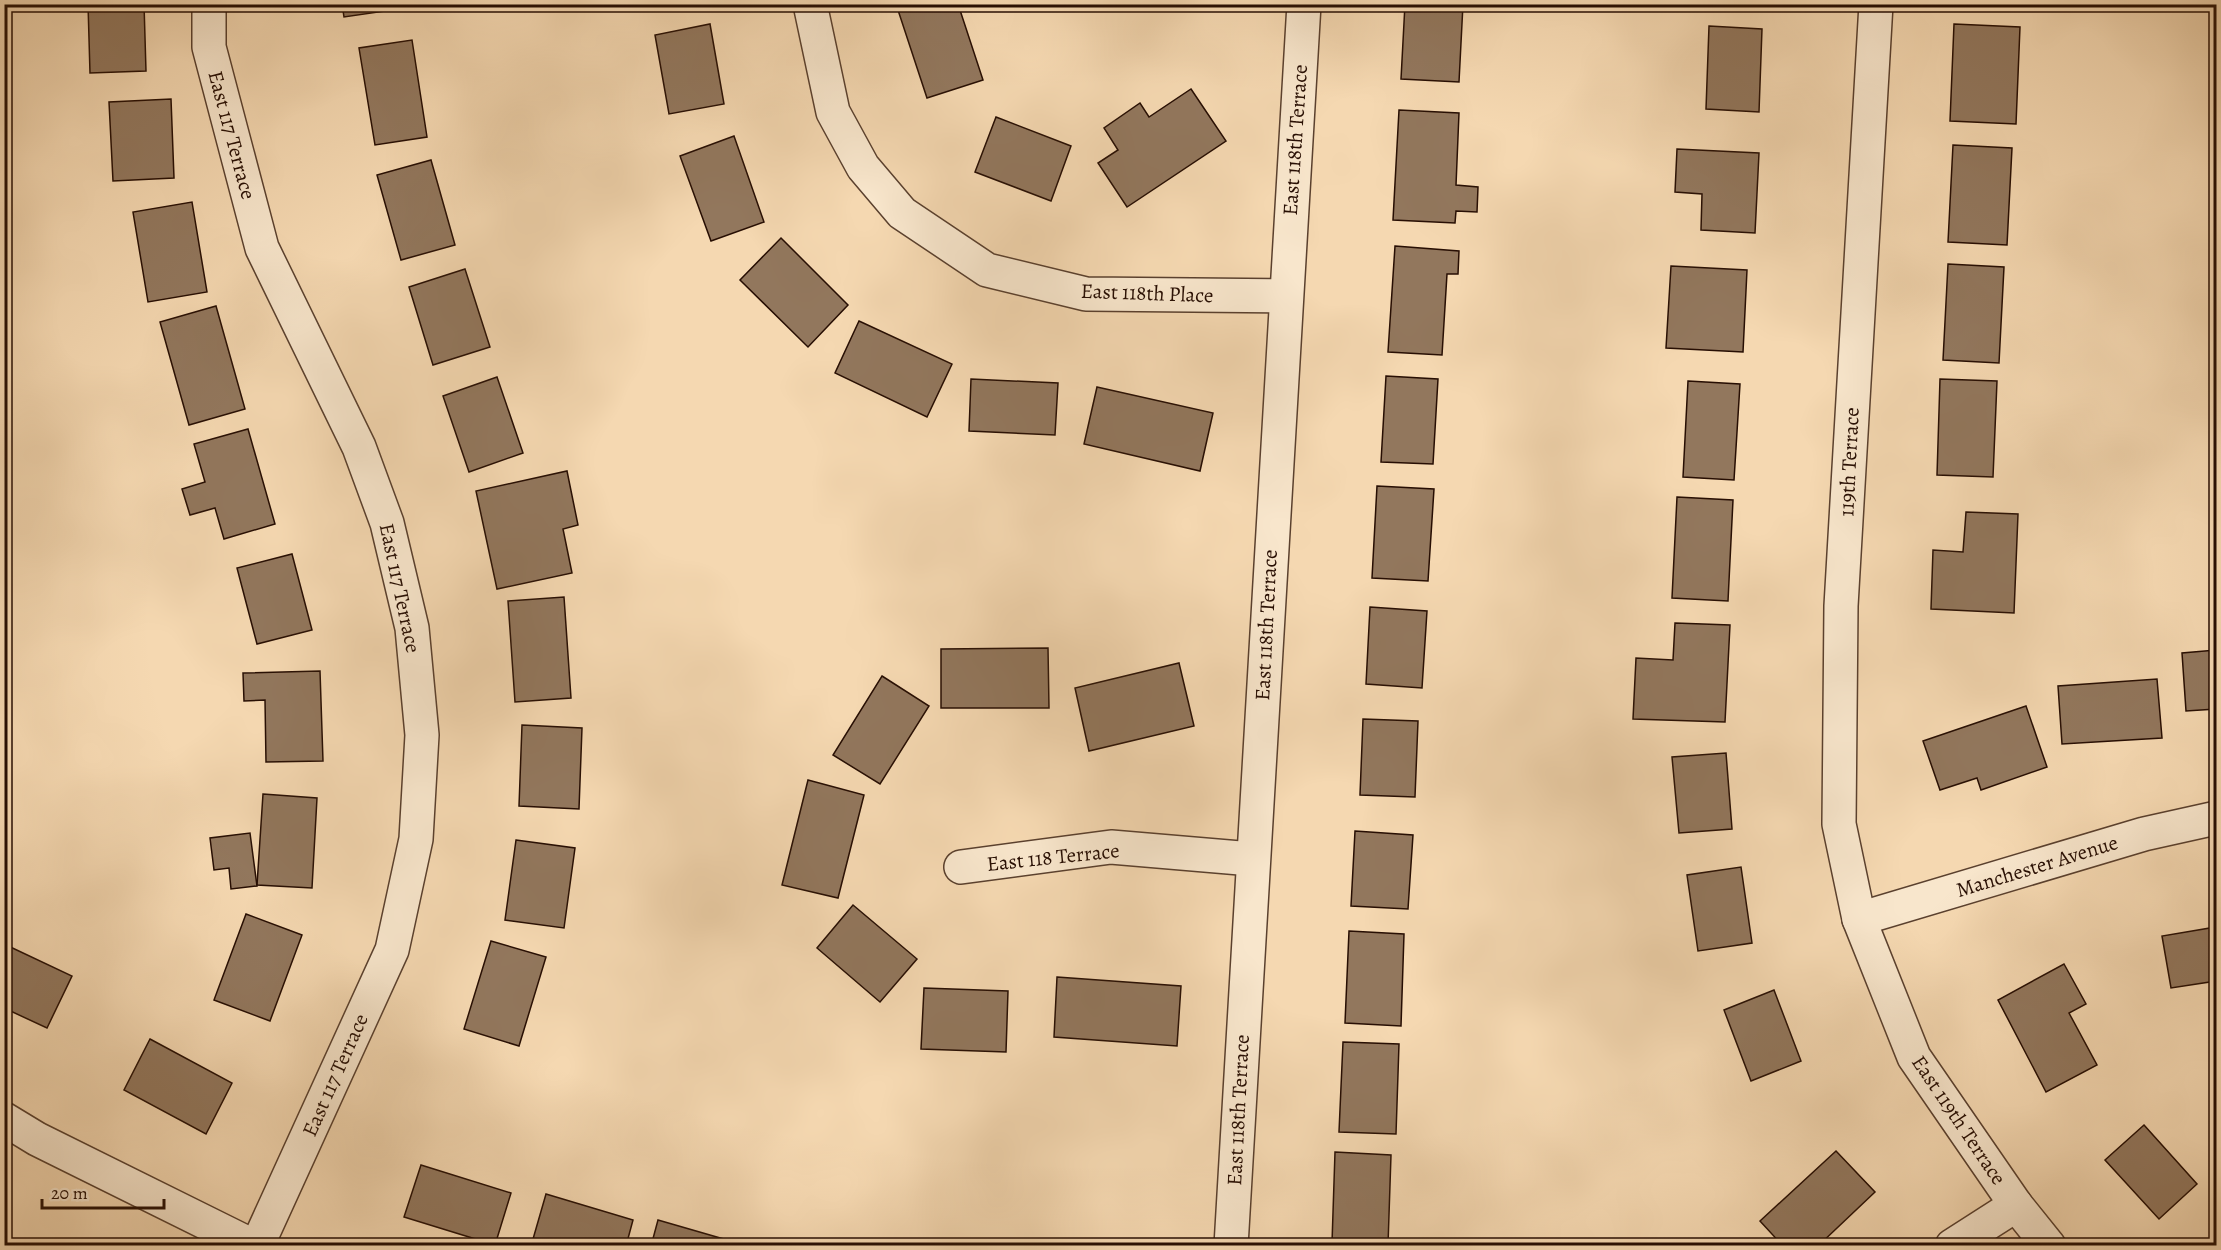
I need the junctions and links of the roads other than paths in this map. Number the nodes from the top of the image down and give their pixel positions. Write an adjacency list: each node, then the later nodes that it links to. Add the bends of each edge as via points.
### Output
1 (209, 4): 12 (street, East 117 Terrace, via 209,47 262,248 359,447 387,523 412,628 422,735 416,839 392,950)
2 (810, 4): 5 (street, East 118th Place, via 833,112 863,167 902,213 987,270 1086,294)
3 (1304, 4): 5 (street, East 118th Terrace)
4 (1876, 4): 9 (street, 119th Terrace, via 1841,606 1839,824)
5 (1285, 296): 7 (street, East 118th Terrace)
6 (2217, 818): 9 (street, Manchester Avenue, via 2144,834)
7 (1252, 859): 8 (street, East 118 Terrace, via 1111,847); 13 (street, East 118th Terrace)
8 (961, 867)
9 (1859, 919): 11 (street, East 119th Terrace, via 1914,1057)
10 (4, 1119): 12 (street)
11 (2016, 1205): 14 (street); 15 (street, East 119th Terrace)
12 (255, 1245)
13 (1231, 1245)
14 (1952, 1245)
15 (2049, 1245)

